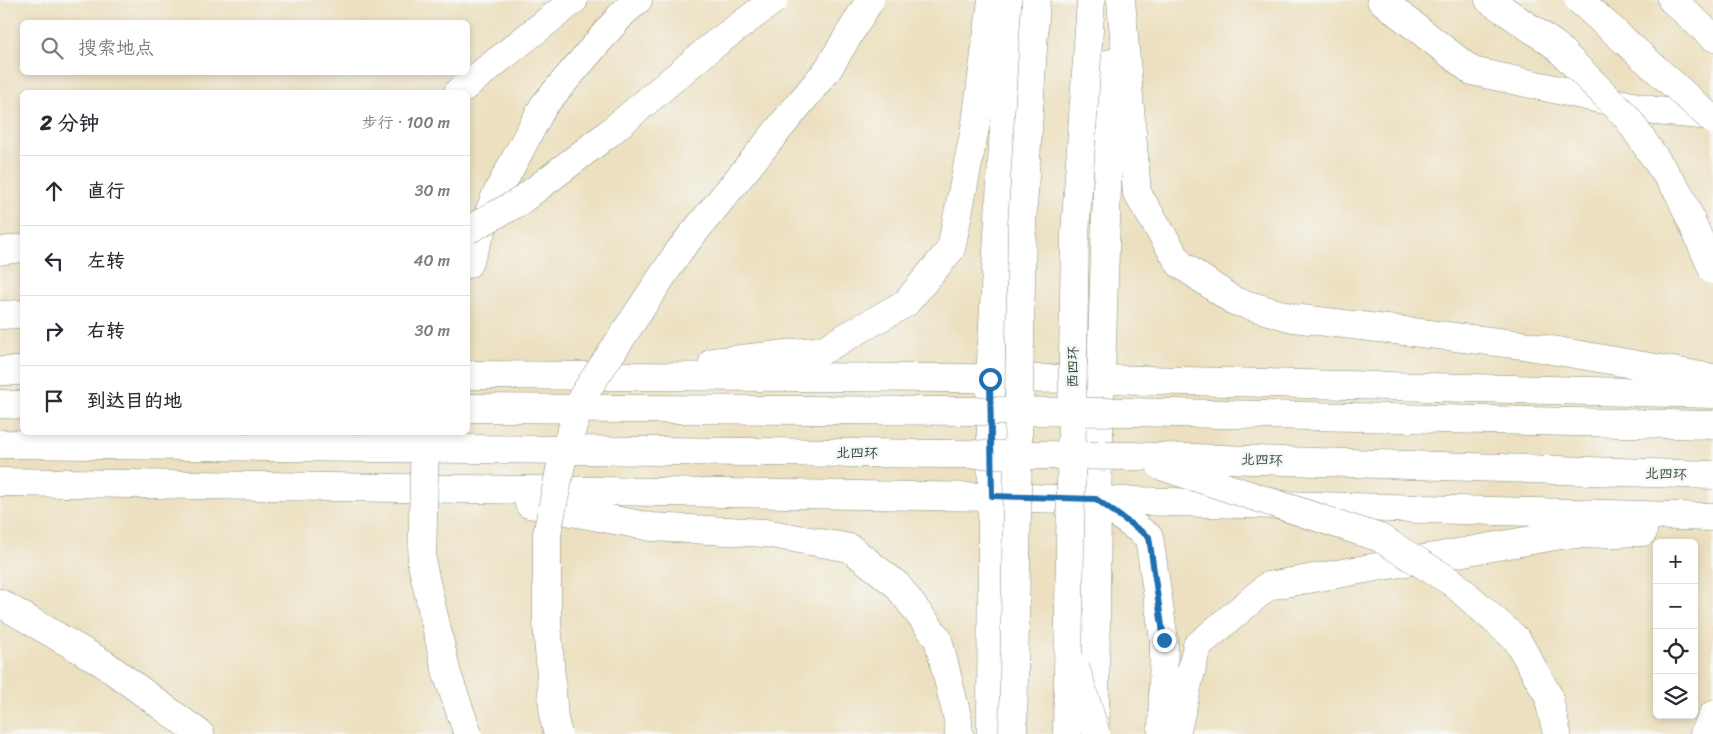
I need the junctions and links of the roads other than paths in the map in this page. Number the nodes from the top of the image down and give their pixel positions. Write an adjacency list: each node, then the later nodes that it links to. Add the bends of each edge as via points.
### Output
1 (574, 0): 16 (main road)
2 (638, 0): 21 (main road, via 622,14 544,105 496,195)
3 (774, 0): 18 (main road, bridge, via 519,202)
4 (870, 0): 51 (main road, bridge, via 828,69 679,251 584,394 563,455 547,534 547,622 554,719)
5 (992, 0): 27 (main road, via 976,123 951,249 906,303 823,350 701,364)
6 (1011, 0): 29 (main road)
7 (1036, 0): 54 (main road, bridge, via 1022,224)
8 (1091, 0): 47 (main road, 西四环, bridge, via 1075,234)
9 (1113, 0): 30 (main road)
10 (1121, 0): 28 (main road, via 1137,193 1180,264 1234,301 1293,318 1523,345)
11 (1381, 0): 17 (main road, via 1472,71 1655,111)
12 (1489, 0): 22 (main road, bridge, via 1554,45 1626,116 1679,193)
13 (1579, 0): 17 (main road, bridge)
14 (1672, 0): 15 (main road)
15 (1713, 37)
16 (461, 90)
17 (1713, 118)
18 (470, 229)
19 (20, 248): 20 (main road)
20 (0, 251)
21 (470, 259)
22 (1713, 270)
23 (0, 314): 24 (main road)
24 (20, 314)
25 (0, 371): 26 (main road)
26 (20, 371)
27 (474, 375): 29 (main road)
28 (1713, 378)
29 (990, 379): 30 (main road); 42 (main road)
30 (1102, 379): 31 (main road); 43 (main road)
31 (1713, 394)
32 (0, 404): 33 (main road)
33 (20, 404)
34 (470, 408): 35 (main road, bridge, via 1139,412)
35 (1713, 425)
36 (425, 435): 50 (main road, bridge, via 422,564 447,674)
37 (0, 444): 38 (main road, 北四环, bridge)
38 (1131, 456): 39 (main road, 北四环, bridge); 59 (main road, bridge, via 1380,538 1453,583 1517,640 1548,695)
39 (1713, 475)
40 (0, 482): 41 (main road)
41 (449, 488): 42 (main road); 52 (main road, via 652,527 764,533 850,548 897,585 938,639)
42 (992, 496): 43 (main road); 53 (main road)
43 (1096, 499): 44 (main road); 56 (main road); 57 (main road, via 1149,537 1164,640)
44 (1713, 517)
45 (1713, 528): 58 (main road, via 1561,535 1268,586 1197,646)
46 (0, 603): 49 (main road, via 103,663)
47 (1068, 642): 55 (main road, 西四环, bridge); 56 (main road, bridge)
48 (1713, 715): 60 (main road)
49 (200, 734)
50 (468, 734)
51 (558, 734)
52 (959, 734)
53 (991, 734)
54 (1014, 734)
55 (1067, 734)
56 (1096, 734)
57 (1162, 734)
58 (1176, 734)
59 (1557, 734)
60 (1704, 734)

